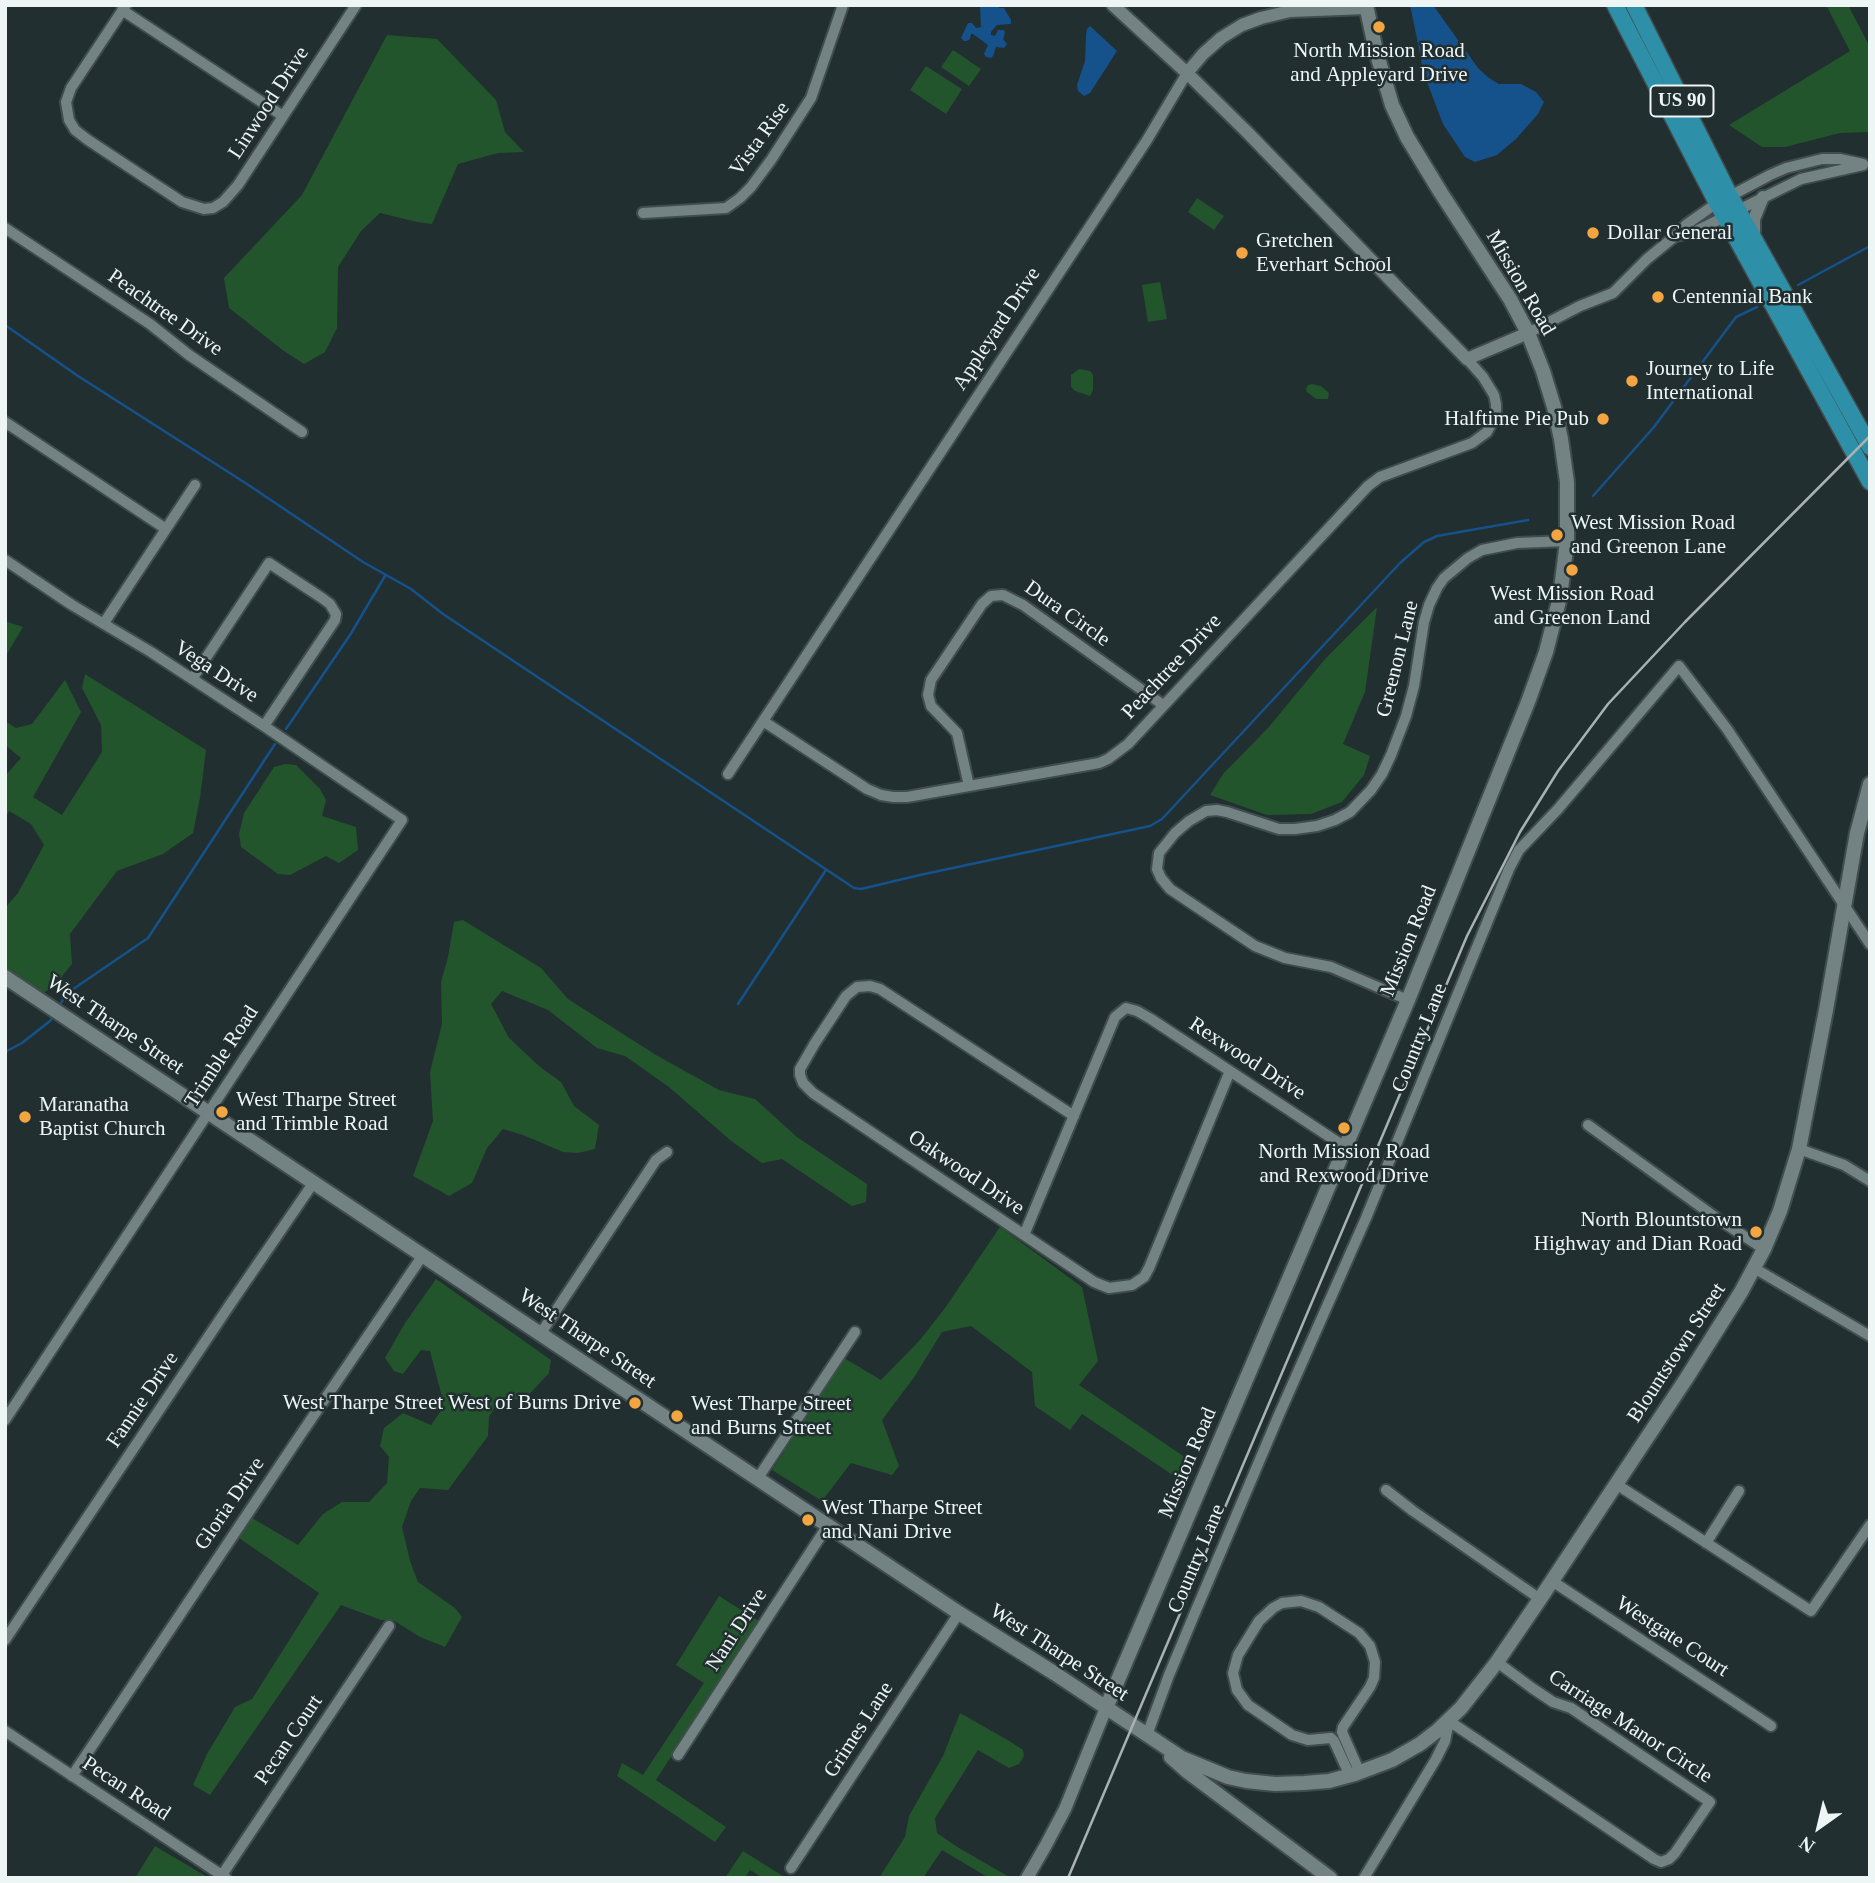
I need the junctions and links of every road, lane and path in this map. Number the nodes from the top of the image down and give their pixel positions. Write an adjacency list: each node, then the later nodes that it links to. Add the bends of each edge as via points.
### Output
1 (843, 5): 15 (street, Vista Rise, via 811,98 740,198 726,208)
2 (1113, 5): 10 (street)
3 (1615, 5): 8 (main road, US 90)
4 (1634, 5): 9 (main road, US 90)
5 (1367, 6): 10 (street, Appleyard Drive, via 1290,12 1242,25 1221,38); 19 (main road, Mission Road, via 1392,105 1407,137)
6 (350, 7): 11 (street, Linwood Drive)
7 (124, 8): 11 (street); 11 (street, Linwood Drive, via 66,102 71,126 88,140 182,202 213,208 230,196)
8 (1624, 23): 9 (main road); 14 (main road, US 90)
9 (1650, 37): 14 (main road, US 90)
10 (1186, 73): 20 (street); 32 (street, Appleyard Drive, via 1147,140)
11 (283, 116)
12 (1866, 164): 13 (street, via 1801,179); 14 (street, via 1840,159 1803,162 1770,175)
13 (1763, 197): 14 (street); 17 (street, via 1754,219)
14 (1727, 207): 17 (main road, US 90); 18 (main road, US 90, via 1778,316); 19 (street, via 1687,224 1613,293)
15 (643, 213)
16 (5, 228): 22 (street, Peachtree Drive)
17 (1754, 239): 18 (main road, US 90)
18 (1795, 330): 23 (main road, via 1794,335 1813,345); 24 (main road, US 90)
19 (1528, 333): 20 (street); 27 (main road, Mission Road, via 1561,439)
20 (1467, 359): 31 (street, Peachtree Drive, via 1494,395 1496,415 1487,432 1472,443 1380,477 1368,486)
21 (5, 422): 26 (street)
22 (302, 432)
23 (1870, 447)
24 (1870, 482)
25 (195, 485): 26 (street)
26 (166, 529): 29 (street)
27 (1567, 541): 41 (main road, Mission Road, via 1560,597 1546,652); 41 (street, Greenon Lane, via 1517,543 1482,551 1444,578 1429,605 1414,687 1391,755 1371,790 1350,812 1295,830 1206,810 1159,853 1157,869 1170,889 1255,946 1285,958 1331,967)
28 (5, 560): 29 (street, Vega Drive)
29 (104, 623): 30 (street, Vega Drive)
30 (191, 679): 33 (street, Vega Drive); 33 (street, via 269,563 330,604 336,614)
31 (1163, 705): 36 (street, Peachtree Drive, via 1117,754 1099,763); 36 (street, Dura Circle, via 1023,605 1003,595 990,596 931,680 928,695 931,706 957,733)
32 (763, 721): 34 (street, Appleyard Drive); 36 (street, Peachtree Drive, via 881,795 907,797)
33 (264, 726): 37 (street, Vega Drive)
34 (728, 774)
35 (1870, 784): 38 (main road, Blountstown Street)
36 (969, 786)
37 (402, 820): 43 (street, Trimble Road)
38 (1844, 907): 39 (street); 47 (main road, Blountstown Street); 76 (street, Country Lane, via 1727,729 1679,666 1519,850 1509,869)
39 (1870, 944)
40 (5, 977): 43 (main road, West Tharpe Street)
41 (1408, 1000): 46 (main road, Mission Road)
42 (1230, 1071): 44 (street, Rexwood Drive, via 1151,1019 1126,1008 1115,1017); 46 (street, Rexwood Drive); 51 (street, Oakwood Drive, via 1149,1269 1138,1282 1119,1288 1094,1282)
43 (209, 1112): 50 (main road, West Tharpe Street); 58 (street, Trimble Road)
44 (1074, 1115): 51 (street); 51 (street, Oakwood Drive, via 880,989 864,985 846,996 803,1064 800,1075 813,1093)
45 (1588, 1125): 52 (street)
46 (1345, 1147): 72 (main road, Mission Road)
47 (1799, 1149): 49 (street, via 1844,1165); 52 (main road, Blountstown Street)
48 (667, 1152): 56 (street, via 656,1160)
49 (1870, 1181)
50 (314, 1182): 53 (main road, West Tharpe Street); 70 (street, Fannie Drive)
51 (1024, 1235)
52 (1764, 1249): 54 (main road, Blountstown Street)
53 (423, 1255): 56 (main road, West Tharpe Street); 80 (street, Gloria Drive)
54 (1754, 1268): 57 (street); 60 (main road, Blountstown Street)
55 (855, 1332): 59 (street)
56 (541, 1334): 59 (main road, West Tharpe Street)
57 (1870, 1336)
58 (5, 1420)
59 (758, 1478): 63 (main road, West Tharpe Street)
60 (1616, 1484): 65 (street); 66 (main road, Blountstown Street)
61 (1386, 1490): 67 (street)
62 (1739, 1491): 65 (street)
63 (828, 1525): 68 (main road, West Tharpe Street); 78 (street, Nani Drive)
64 (1870, 1525): 65 (street, via 1811,1611)
65 (1706, 1544)
66 (1552, 1581): 67 (main road, Blountstown Street); 74 (street, Westgate Court)
67 (1540, 1599): 71 (main road, Blountstown Street)
68 (959, 1612): 72 (main road, West Tharpe Street); 83 (street, Grimes Lane)
69 (389, 1626): 84 (street, Pecan Court)
70 (5, 1640)
71 (1497, 1662): 73 (main road, Blountstown Street); 73 (street, Carriage Manor Circle, via 1710,1802 1675,1853 1661,1861 1654,1858)
72 (1107, 1708): 76 (main road, West Tharpe Street); 85 (street, Mission Road, via 1065,1809)
73 (1449, 1721): 79 (main road, via 1392,1760); 87 (street, Blountstown Street, via 1436,1759)
74 (1771, 1726)
75 (5, 1731): 80 (street, Pecan Road)
76 (1147, 1735): 81 (main road, via 1182,1758); 82 (main road)
77 (1341, 1744): 77 (street, via 1343,1727 1374,1678 1370,1646 1320,1606 1292,1601 1273,1608 1238,1655 1233,1673 1237,1690 1248,1706 1292,1734 1308,1740 1331,1738); 79 (street)
78 (678, 1755)
79 (1355, 1774): 81 (main road, via 1329,1781 1275,1784)
80 (72, 1776): 84 (street, Pecan Road)
81 (1228, 1777): 82 (main road)
82 (1233, 1806): 86 (main road)
83 (791, 1868)
84 (224, 1876)
85 (1027, 1878)
86 (1331, 1878)
87 (1364, 1878)

